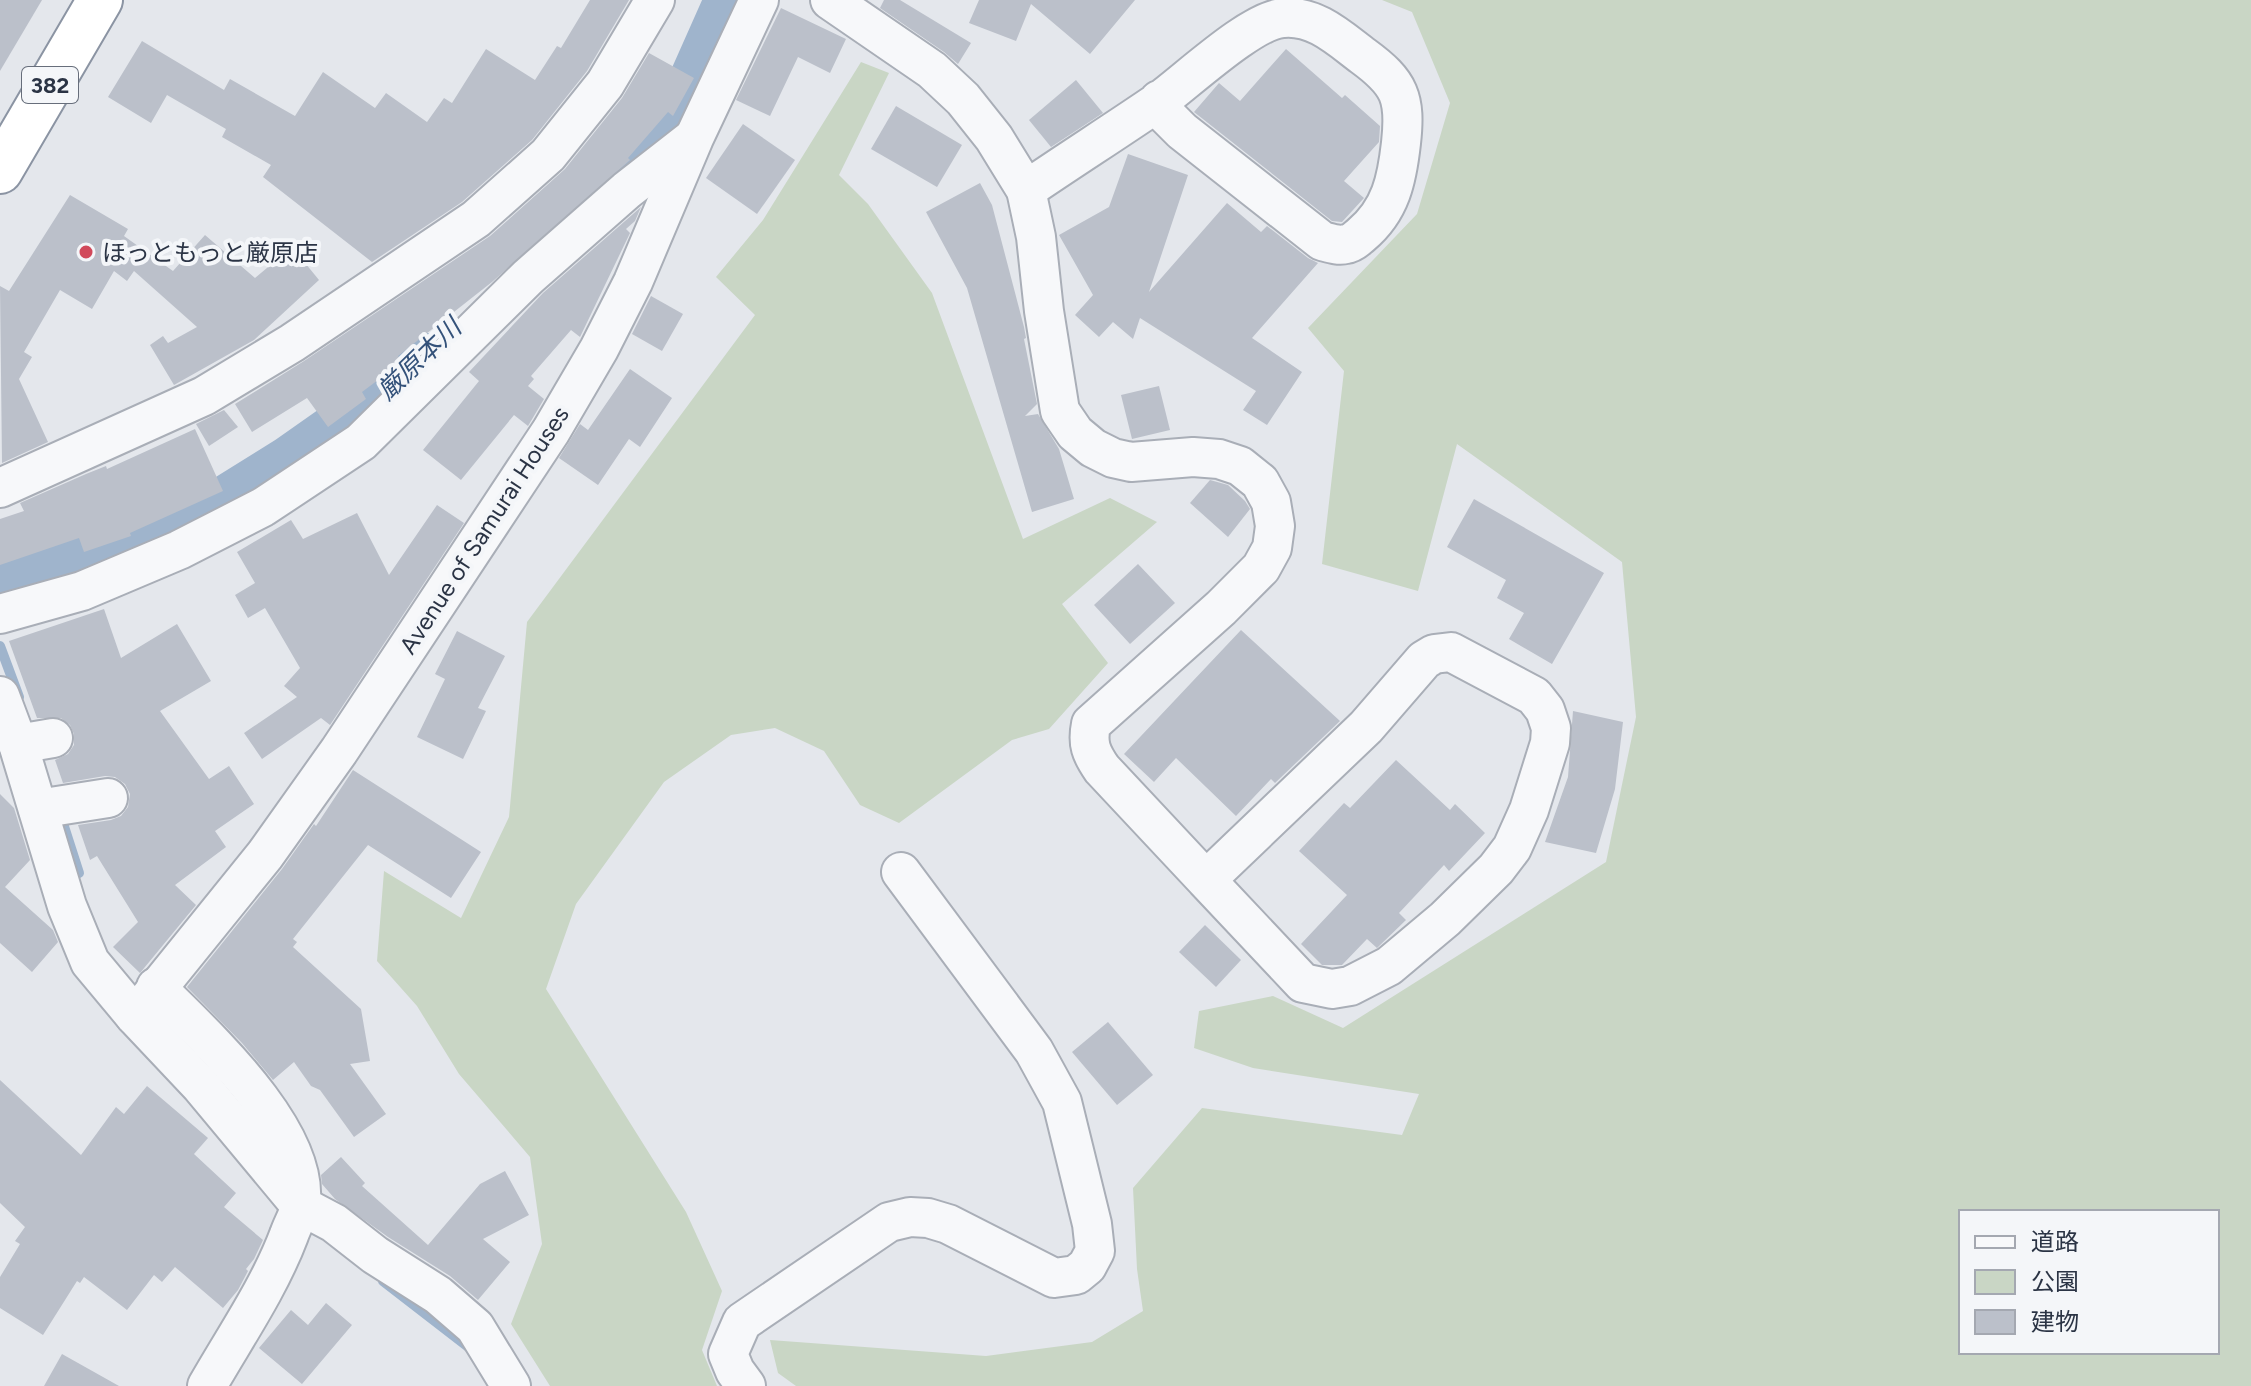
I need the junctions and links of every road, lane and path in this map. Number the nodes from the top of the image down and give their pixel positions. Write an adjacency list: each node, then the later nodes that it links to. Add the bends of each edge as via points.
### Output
1 (100, 0): 7 (highway, 382)
2 (655, 0): 9 (street, via 605,84 548,155 476,219 204,396)
3 (759, 0): 6 (street, Avenue of Samurai Houses)
4 (830, 0): 8 (street, via 932,70 963,99)
5 (1159, 100): 5 (street, via 1267,22 1282,17 1309,20 1376,65 1401,95 1397,180 1389,201 1371,227 1350,244 1322,241 1182,131); 8 (street)
6 (694, 138): 10 (street, via 528,277 361,442 263,507 179,550 82,591); 16 (street, Avenue of Samurai Houses, via 633,282 551,431 265,855)
7 (0, 171)
8 (1026, 190): 15 (street, via 1060,411 1075,433 1093,448 1131,462 1193,457 1229,462 1260,482 1271,502 1274,537 1261,568 1091,724 1090,753)
9 (0, 488)
10 (4, 614)
11 (18, 728): 13 (street)
12 (108, 798): 13 (street)
13 (51, 808): 16 (street, via 81,945 90,962)
14 (901, 872): 20 (street, via 1034,1051 1062,1102 1095,1251 1076,1275 1054,1278 948,1224 919,1218 889,1222 742,1322 728,1354)
15 (1206, 880): 15 (street, via 1303,983 1332,989 1350,986 1389,966 1445,919 1512,848 1550,743 1545,710 1534,696 1451,652 1434,654)
16 (146, 1002): 17 (street, via 179,1034 250,1143)
17 (300, 1205): 18 (street, via 279,1262); 19 (street, via 334,1223 475,1327)
18 (207, 1386)
19 (511, 1386)
20 (746, 1386)

